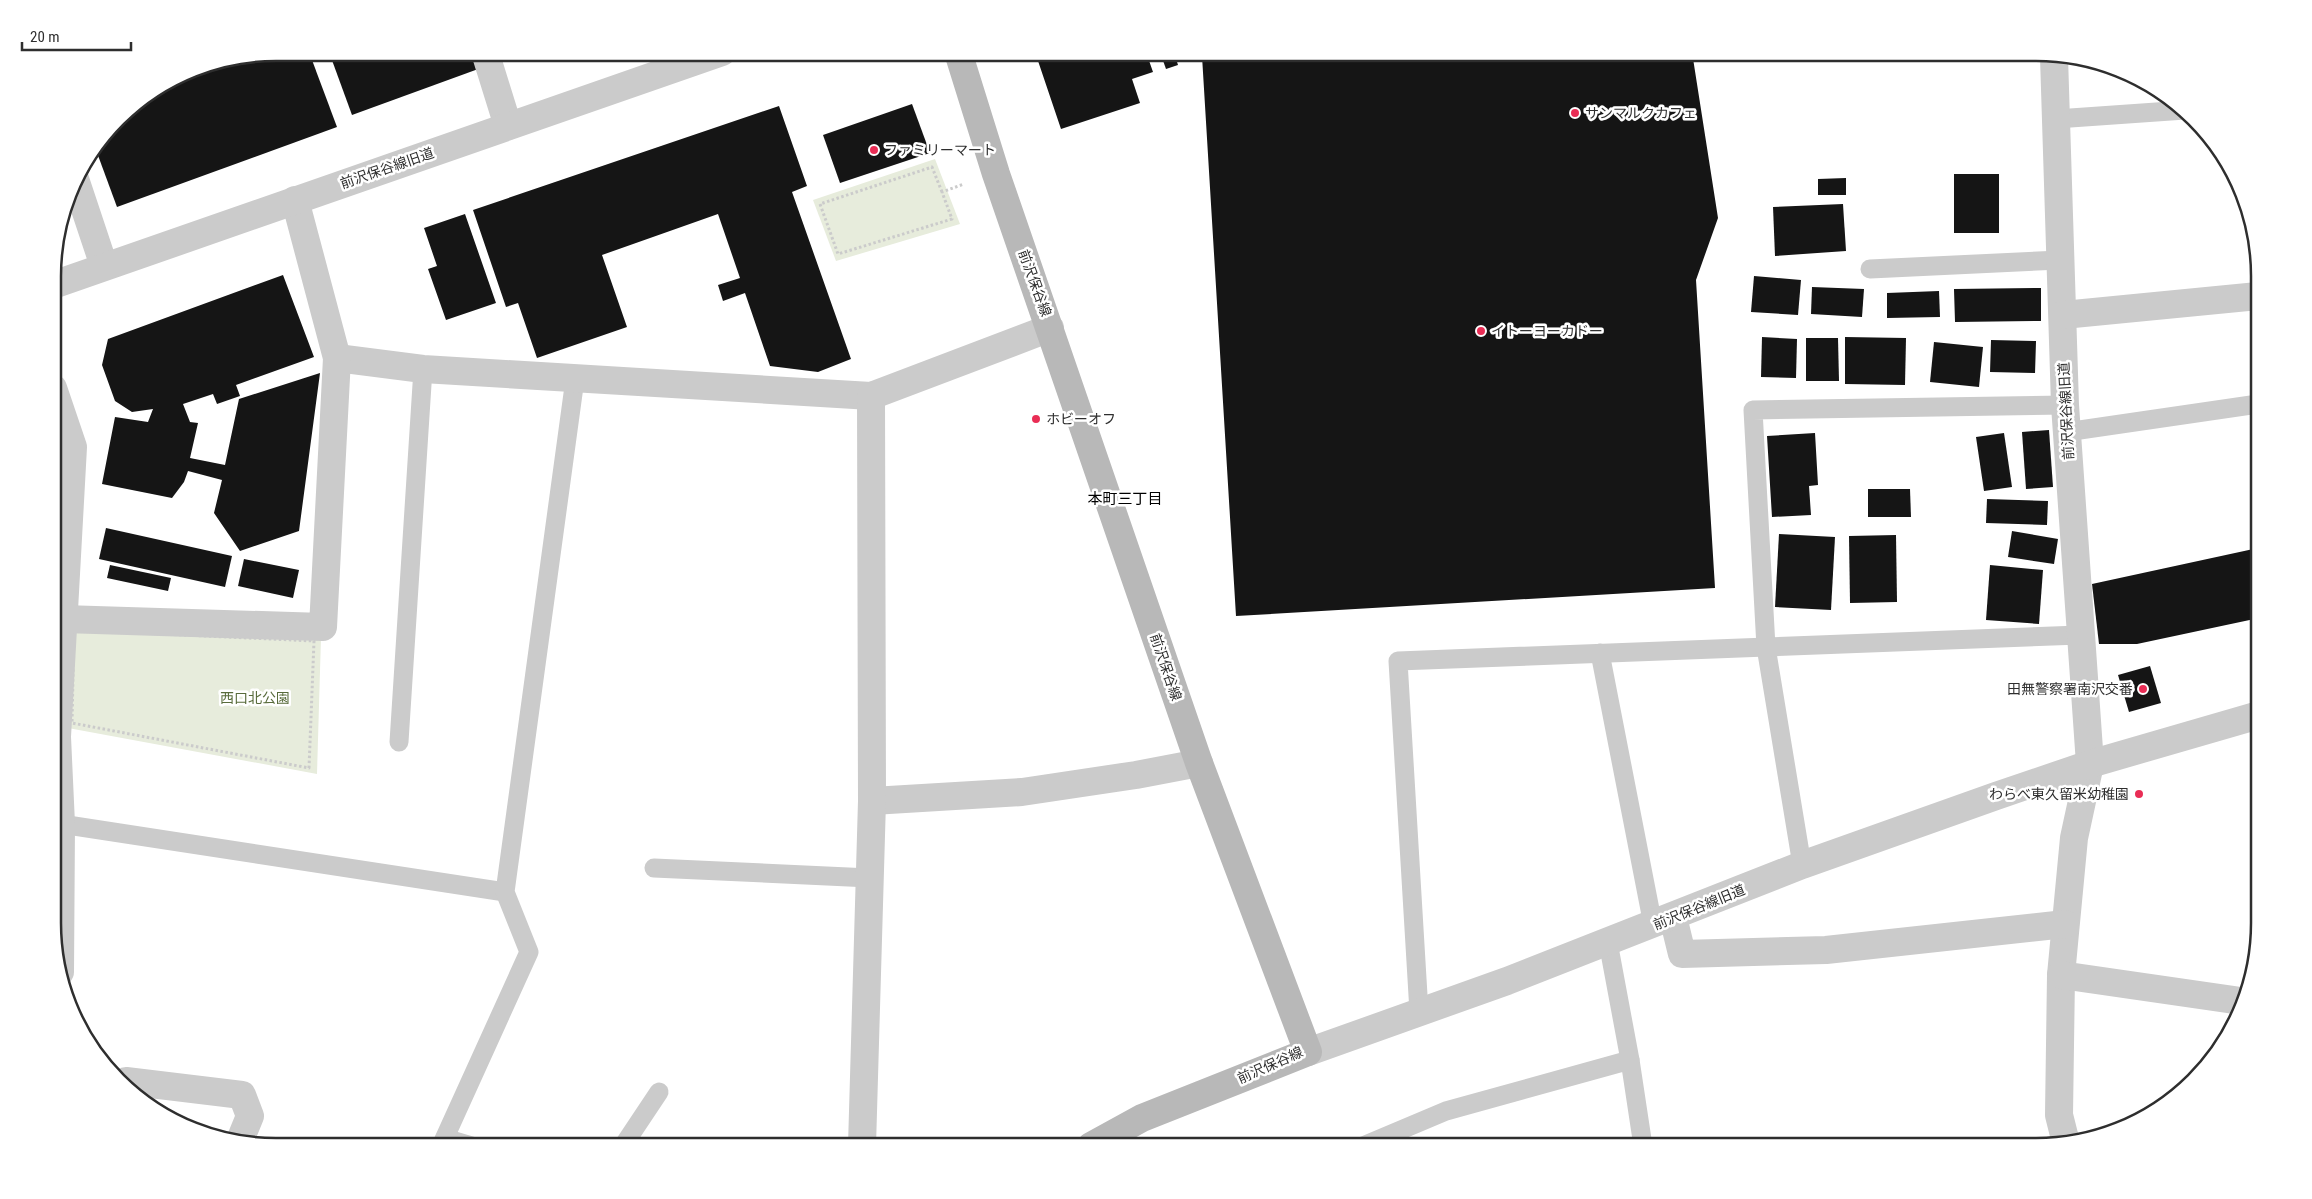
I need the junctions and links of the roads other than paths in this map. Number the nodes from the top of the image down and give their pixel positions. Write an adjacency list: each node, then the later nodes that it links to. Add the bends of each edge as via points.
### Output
1 (488, 61): 7 (street)
2 (696, 61): 7 (street, 前沢保谷線旧道)
3 (961, 61): 16 (main road, 前沢保谷線)
4 (2054, 62): 6 (street, 前沢保谷線旧道)
5 (2172, 111): 6 (lane)
6 (2056, 119): 10 (street, 前沢保谷線旧道)
7 (508, 126): 9 (street, 前沢保谷線旧道)
8 (79, 191): 11 (street)
9 (295, 200): 11 (street, 前沢保谷線旧道); 17 (street)
10 (2060, 260): 12 (lane); 15 (street, 前沢保谷線旧道)
11 (104, 266): 13 (street, 前沢保谷線旧道)
12 (1870, 269)
13 (61, 282)
14 (2251, 297): 15 (street)
15 (2063, 315): 23 (street, 前沢保谷線旧道)
16 (1050, 328): 20 (street); 31 (main road, 前沢保谷線)
17 (337, 358): 18 (street); 24 (street, via 323,627)
18 (423, 368): 19 (street); 30 (lane)
19 (575, 379): 20 (street); 38 (lane)
20 (871, 396): 33 (street)
21 (2251, 405): 23 (lane)
22 (61, 412): 24 (street, via 73,447)
23 (2065, 419): 25 (street, 前沢保谷線旧道); 26 (lane, via 1753,410)
24 (63, 619): 27 (street)
25 (2080, 635): 26 (lane); 32 (street, 前沢保谷線旧道)
26 (1766, 647): 28 (lane); 35 (lane)
27 (61, 653)
28 (1600, 653): 39 (lane); 44 (lane, via 1398,661)
29 (2251, 717): 32 (street, 前沢保谷線旧道)
30 (399, 742)
31 (1199, 763): 33 (street, via 1022,792); 45 (main road, 前沢保谷線)
32 (2090, 764): 35 (street, 前沢保谷線旧道); 40 (street, via 2074,838)
33 (872, 801): 37 (street)
34 (61, 824): 38 (lane)
35 (1802, 865): 39 (street, 前沢保谷線旧道)
36 (654, 868): 37 (lane)
37 (870, 878): 53 (street)
38 (505, 892): 51 (lane, via 529,952)
39 (1663, 921): 40 (street, via 1682,954 1826,950); 41 (street, 前沢保谷線旧道)
40 (2065, 924): 42 (street)
41 (1608, 942): 44 (street, 前沢保谷線旧道); 46 (lane)
42 (2061, 975): 43 (street); 50 (street, via 2059,1115)
43 (2236, 1000)
44 (1419, 1012): 45 (street, 前沢保谷線旧道)
45 (1308, 1052): 54 (main road, 前沢保谷線, via 1142,1118)
46 (1630, 1060): 55 (lane, via 1446,1111); 56 (lane)
47 (132, 1082): 49 (street, via 242,1095 250,1116)
48 (659, 1092): 52 (lane)
49 (242, 1135)
50 (2064, 1136)
51 (445, 1138)
52 (628, 1138)
53 (862, 1138)
54 (1113, 1138)
55 (1382, 1138)
56 (1642, 1138)

